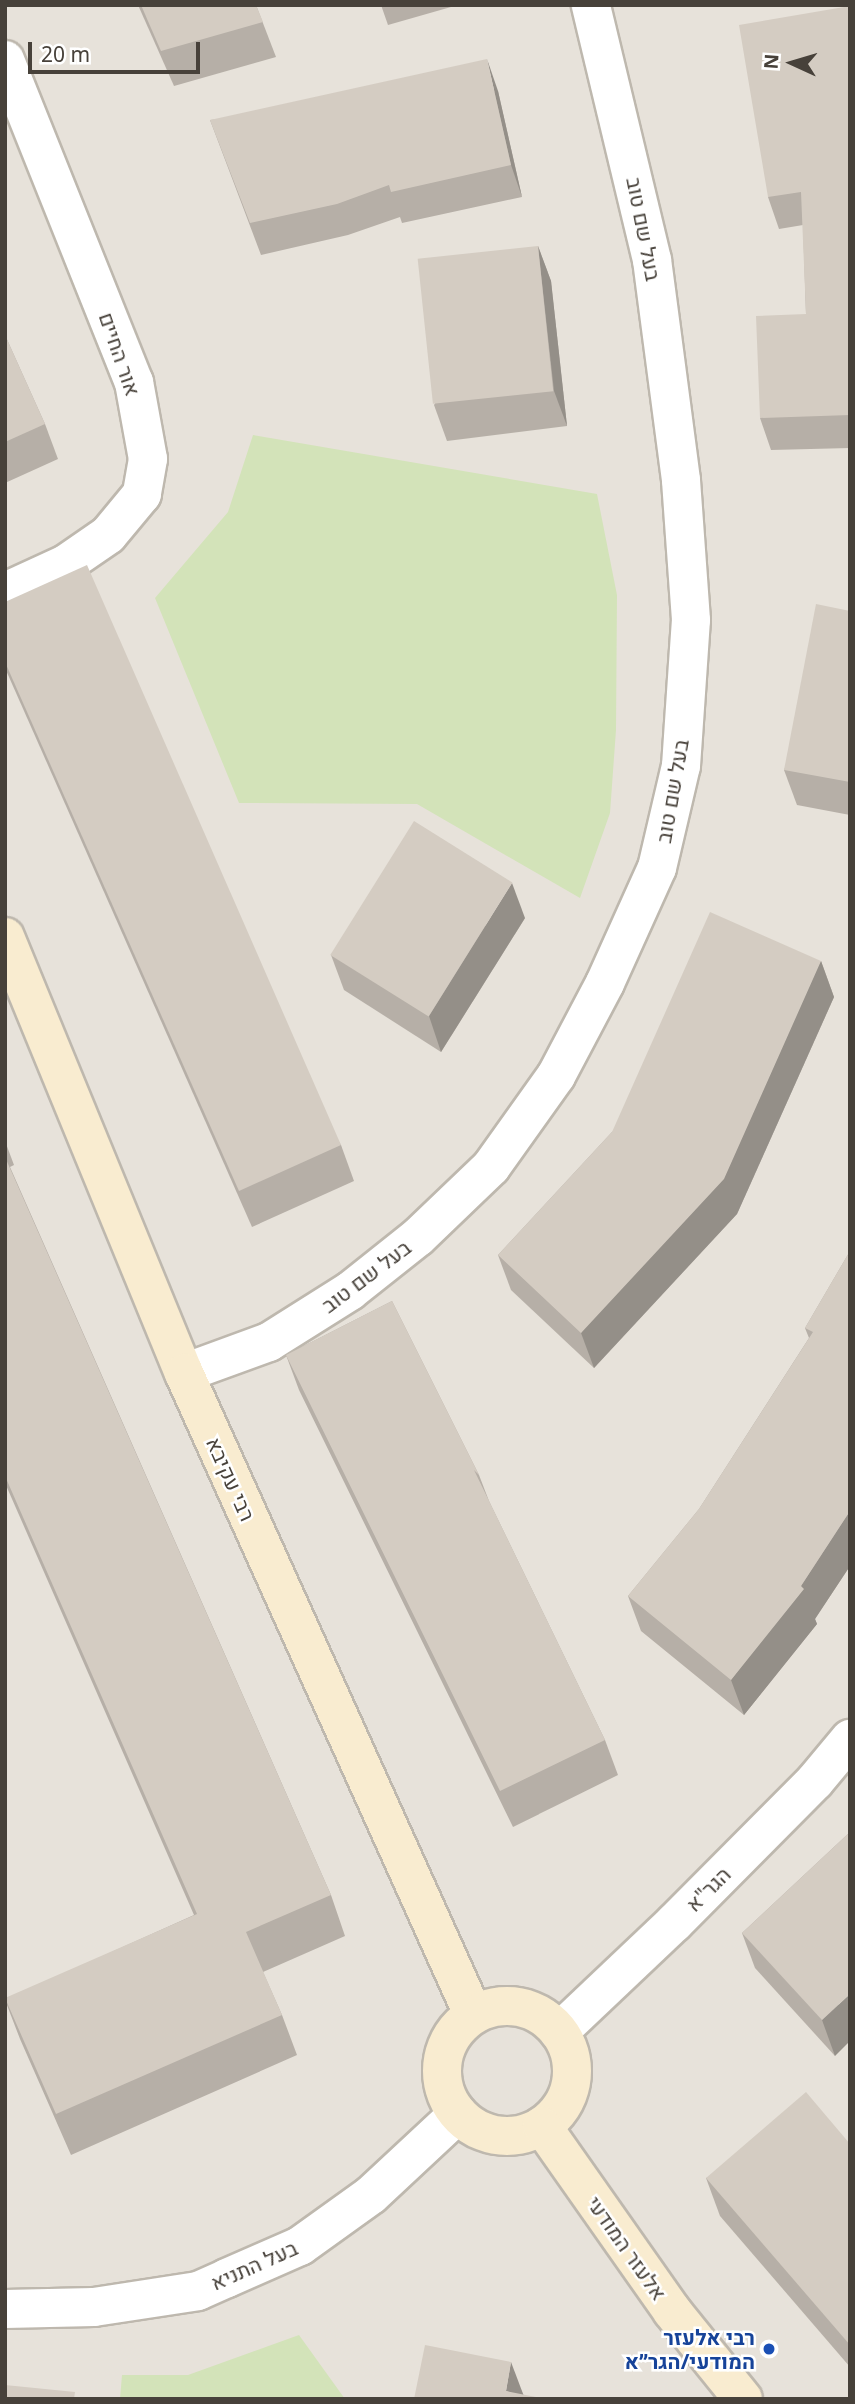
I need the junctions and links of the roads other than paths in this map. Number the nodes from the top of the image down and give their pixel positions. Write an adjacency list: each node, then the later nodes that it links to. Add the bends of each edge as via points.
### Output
1 (592, 5): 5 (street, בעל שם טוב, via 652,260 681,480 691,620 681,766 657,868 606,983 556,1076 491,1167 418,1237 350,1292 269,1342)
2 (5, 60): 3 (street, אור החיים, via 134,382 148,459 142,494 108,535 66,564)
3 (5, 592)
4 (5, 937): 5 (street, רבי עקיבא)
5 (184, 1373): 7 (street, רבי עקיבא)
6 (850, 1739): 8 (street, הגר"א, via 815,1781 684,1913)
7 (473, 2014): 8 (street, via 500,2006 529,2009); 9 (street, via 447,2042 442,2060 446,2098)
8 (559, 2032): 10 (street, via 569,2051 572,2072 558,2112)
9 (458, 2114): 10 (street, via 471,2126 507,2137); 11 (street, בעל התניא, via 371,2195 300,2246 198,2291 107,2305)
10 (542, 2126): 12 (street, אלעזר המודעי, via 672,2311)
11 (5, 2309)
12 (743, 2399)

